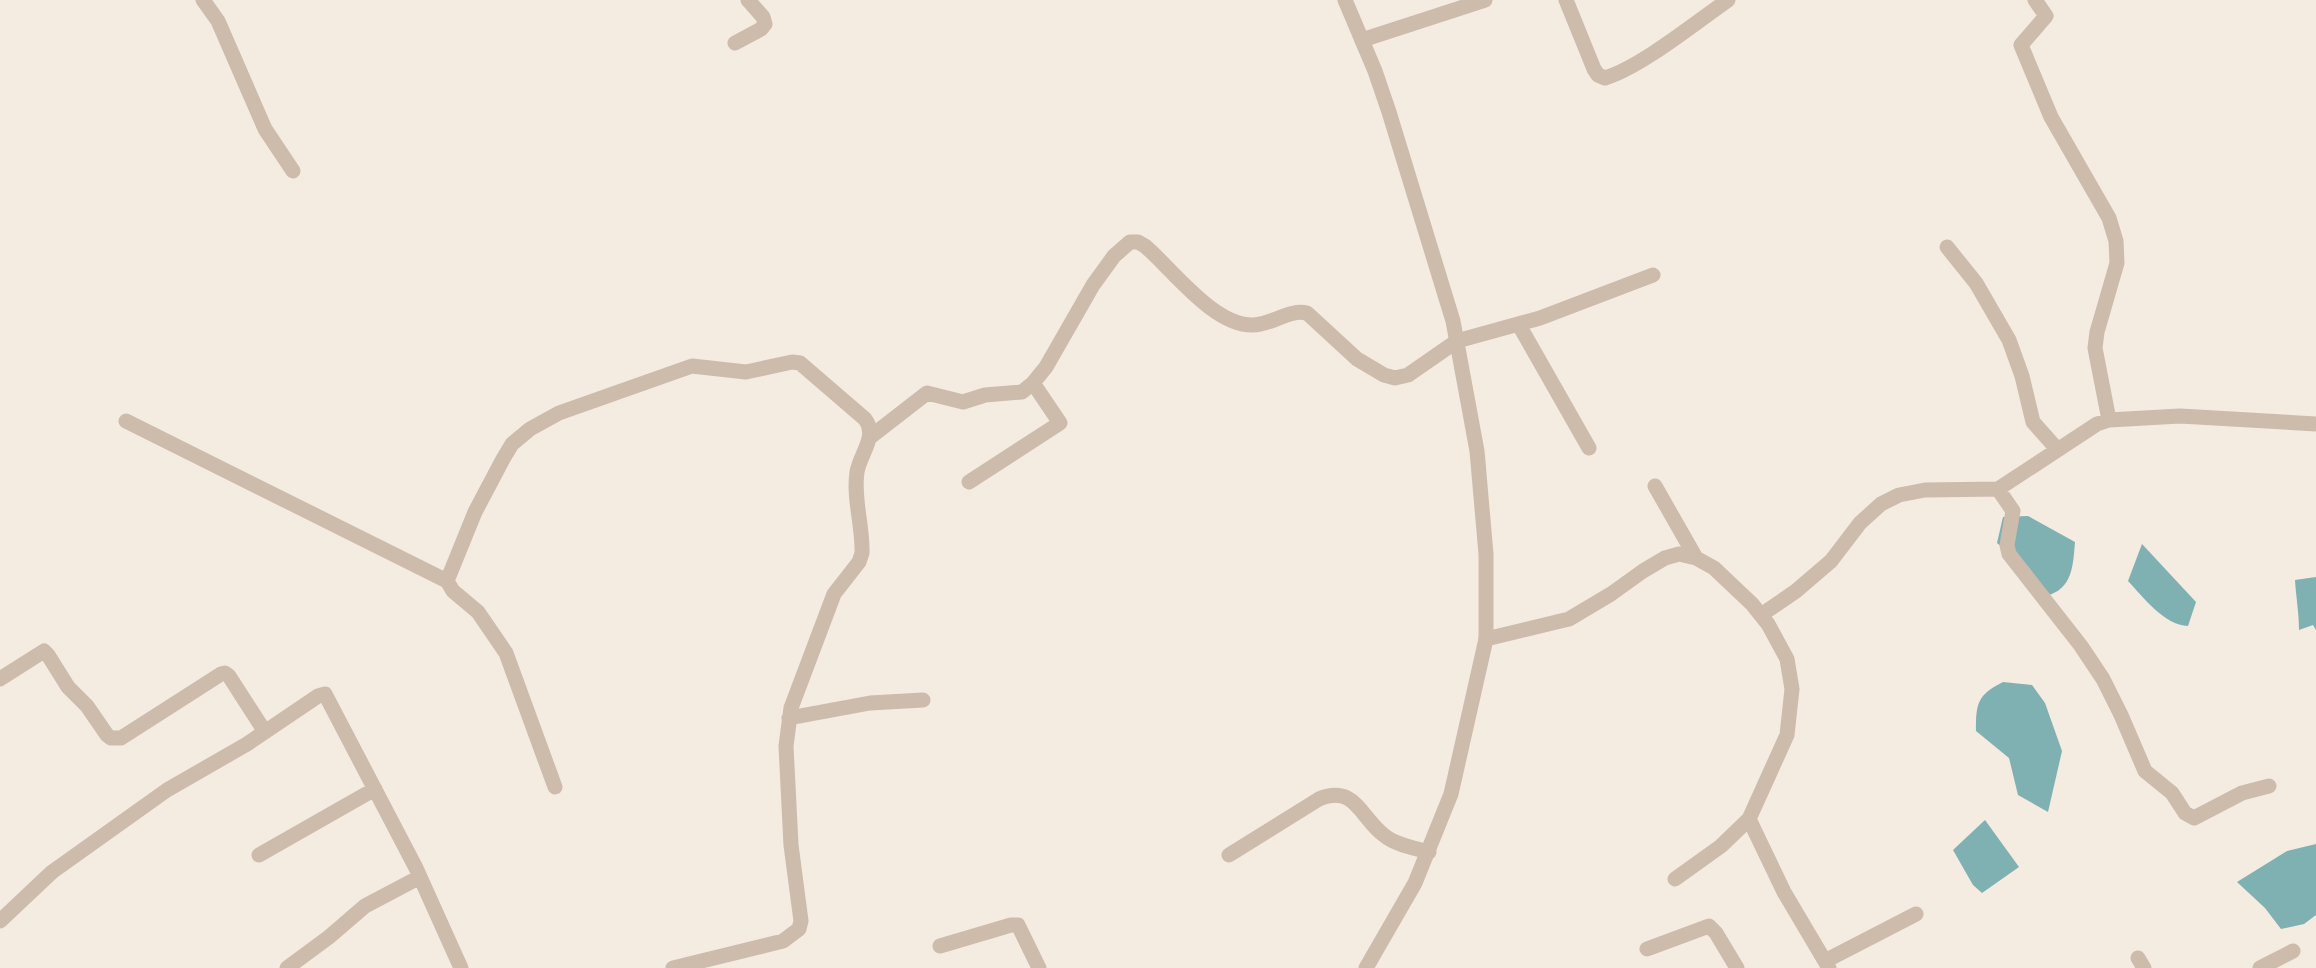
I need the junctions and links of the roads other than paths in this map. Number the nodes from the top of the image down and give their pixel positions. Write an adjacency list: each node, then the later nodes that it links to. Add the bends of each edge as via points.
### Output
1 (203, 0): 10 (street, via 218,21 265,129)
2 (748, 0): 9 (street, via 765,24)
3 (1345, 0): 8 (street)
4 (1485, 0): 8 (street)
5 (1566, 0): 6 (street, via 1594,69 1605,78 1654,51)
6 (1728, 0)
7 (2035, 0): 16 (street, via 2046,16 2021,45 2051,117 2109,218 2116,241 2117,263 2095,348)
8 (1362, 40): 14 (street, via 1389,112)
9 (735, 43)
10 (293, 171)
11 (1947, 247): 21 (street, via 1976,283 2009,340 2033,422)
12 (1653, 275): 13 (street)
13 (1519, 325): 14 (street); 20 (street)
14 (1457, 340): 15 (street, via 1408,375 1384,375 1357,358 1307,313 1294,313 1261,325 1224,318 1145,246 1130,242 1093,285); 28 (street, via 1478,451 1484,509)
15 (1033, 383): 19 (street, via 1015,394 985,395 963,402 927,393); 22 (street, via 1060,423)
16 (2109, 420): 18 (street, via 2180,416); 21 (street)
17 (126, 421): 26 (street)
18 (2316, 424)
19 (869, 438): 26 (street, via 870,425 865,419 800,363 747,372 702,365 679,369 559,413 512,444 475,512); 31 (street, via 857,470 856,485 862,553 834,594)
20 (1589, 448)
21 (2057, 449): 24 (street)
22 (969, 482)
23 (1655, 486): 25 (street)
24 (1998, 489): 27 (street, via 1925,490 1899,495 1881,504 1860,523 1831,561); 33 (street, via 2013,511 2009,554 2103,680 2151,778 2194,818 2242,793)
25 (1696, 558): 27 (street, via 1714,568); 28 (street, via 1679,554 1665,558 1569,619)
26 (447, 581): 34 (street, via 478,612 506,653)
27 (1761, 615): 36 (street, via 1787,659 1792,689 1787,735)
28 (1486, 639): 37 (street, via 1451,794)
29 (0, 679): 32 (street, via 44,651 107,735 116,739 225,673)
30 (923, 699): 31 (street)
31 (789, 718): 50 (street, via 786,746 799,929 783,942)
32 (265, 732): 35 (street, via 325,694); 43 (street, via 167,790 70,859)
33 (2269, 786)
34 (555, 787)
35 (375, 789): 38 (street); 40 (street)
36 (1749, 819): 41 (street, via 1721,846); 47 (street, via 1784,892)
37 (1429, 852): 39 (street, via 1387,838 1351,800 1341,794 1330,794); 52 (street)
38 (259, 855)
39 (1229, 855)
40 (420, 877): 48 (street, via 365,906); 49 (street)
41 (1676, 879)
42 (1916, 914): 47 (street)
43 (0, 921)
44 (940, 946): 51 (street, via 1018,925)
45 (1647, 949): 53 (street, via 1709,926)
46 (2293, 951): 54 (street)
47 (1827, 965)
48 (287, 968)
49 (461, 968)
50 (673, 968)
51 (1039, 968)
52 (1366, 968)
53 (1737, 968)
54 (2260, 968)

